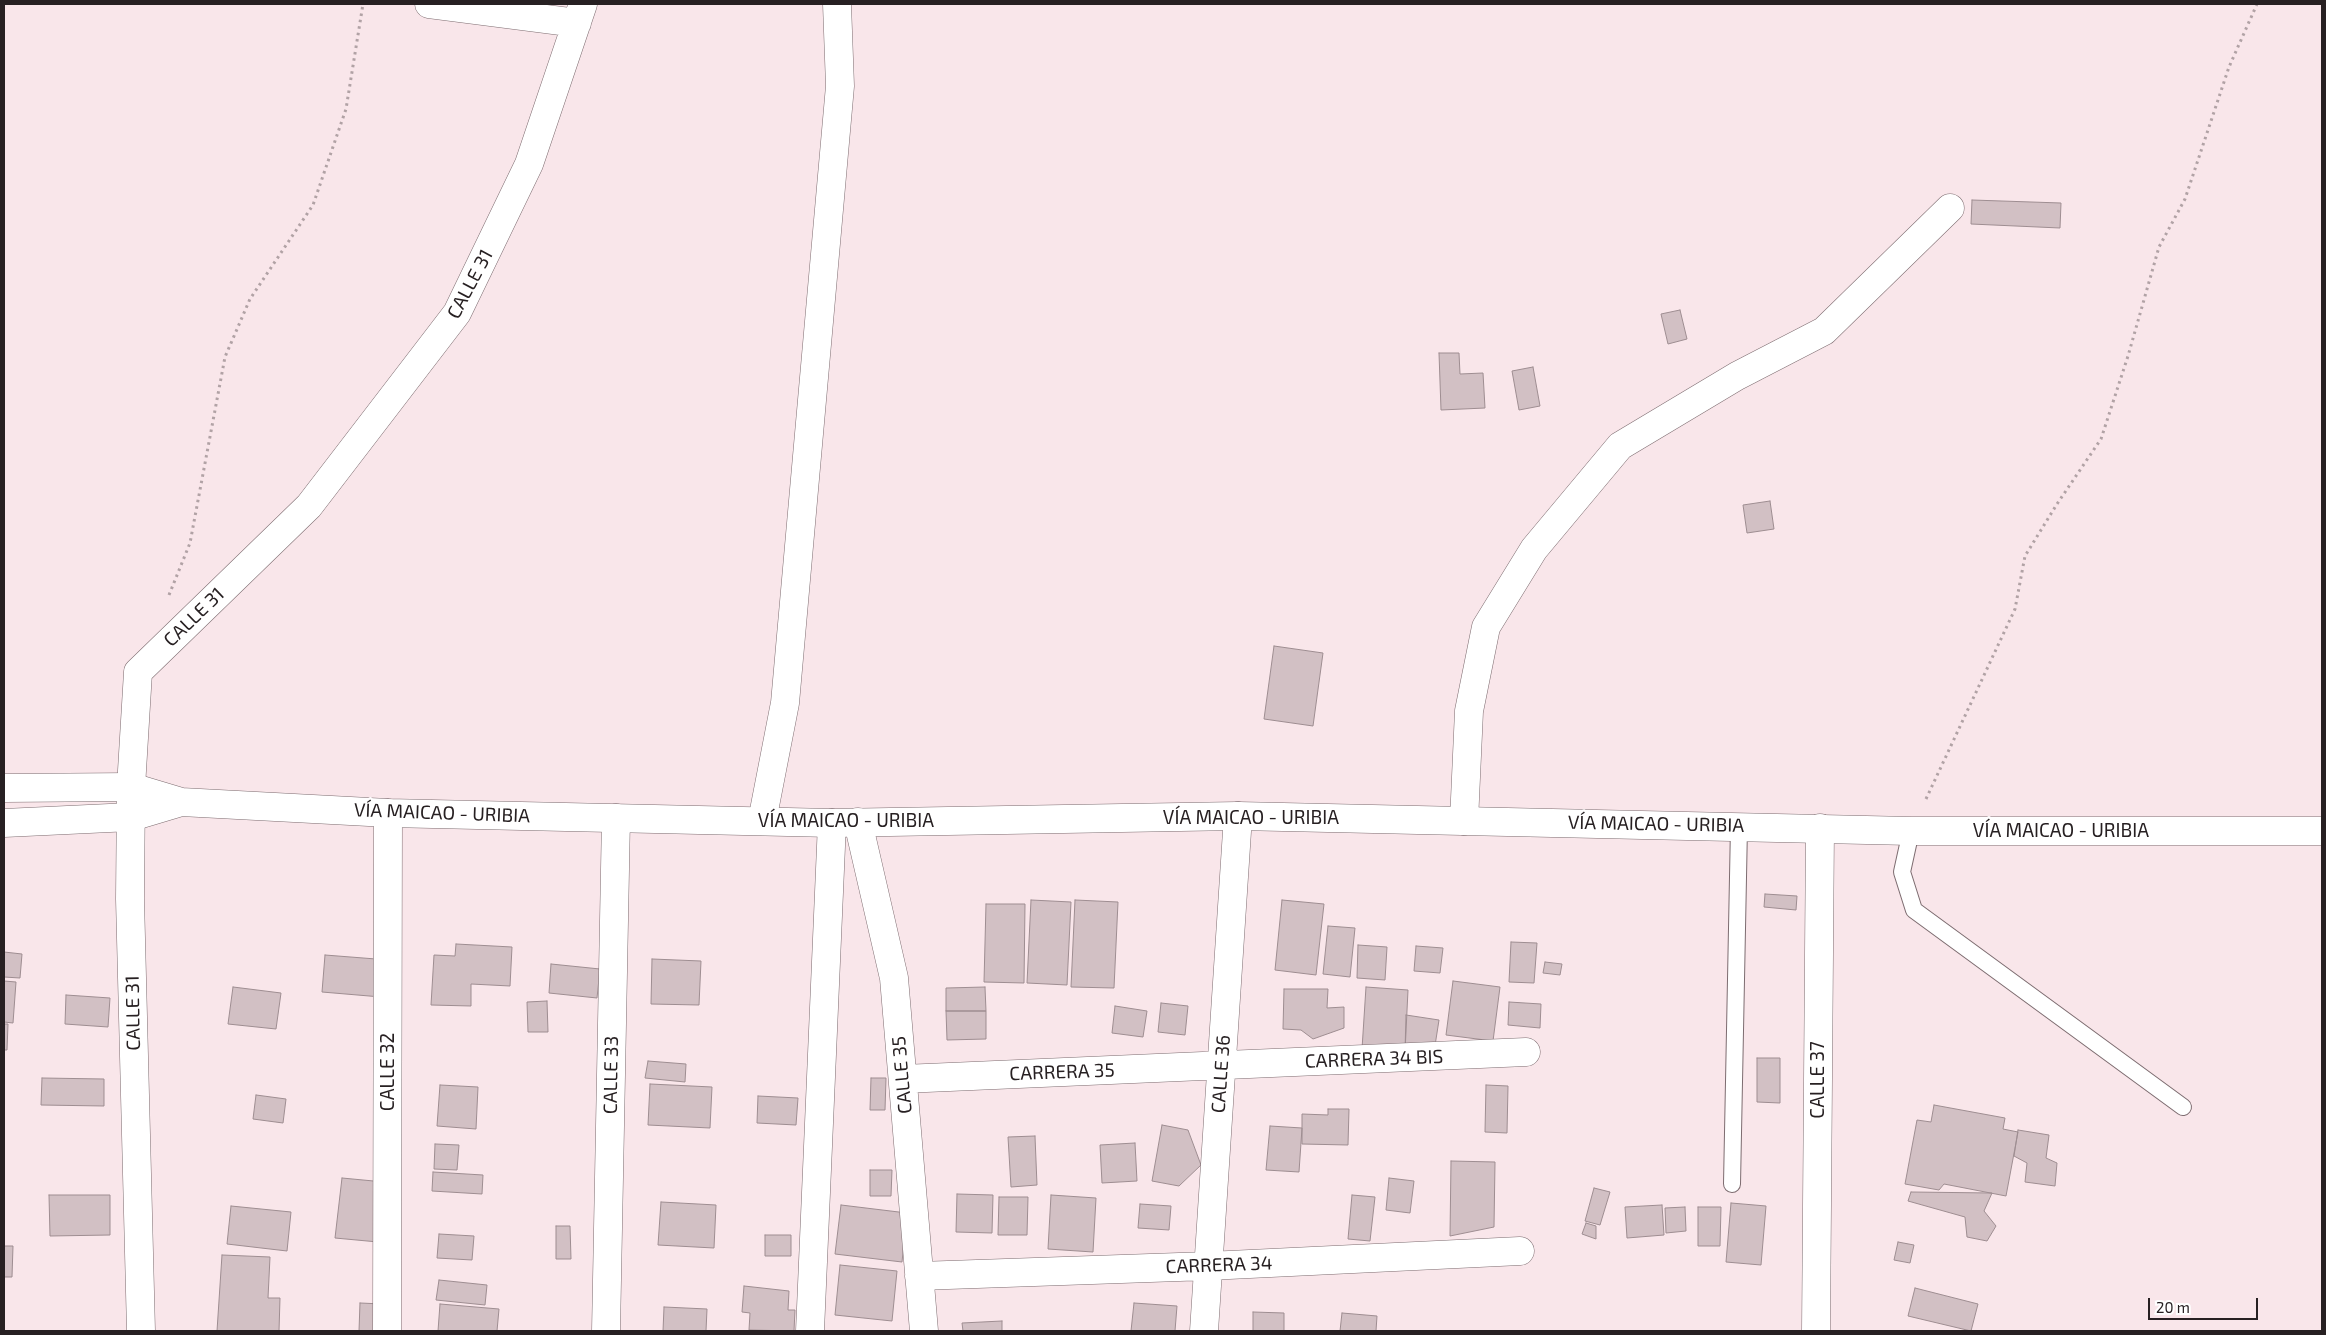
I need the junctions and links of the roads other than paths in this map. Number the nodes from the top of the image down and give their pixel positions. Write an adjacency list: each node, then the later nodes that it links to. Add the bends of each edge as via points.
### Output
1 (428, 4): 3 (street)
2 (837, 4): 12 (street, via 840,86 785,703)
3 (580, 13): 5 (street, CALLE 31, via 529,164 458,313 309,506 138,672)
4 (1950, 208): 13 (street, via 1824,330 1737,376 1620,446 1534,549 1486,627 1469,711)
5 (131, 787): 6 (street, VÍA MAICAO - URIBIA); 7 (street, VÍA MAICAO - URIBIA); 10 (street, CALLE 31)
6 (4, 788)
7 (181, 802): 8 (street, VÍA MAICAO - URIBIA); 10 (street, VÍA MAICAO - URIBIA)
8 (388, 813): 11 (street, VÍA MAICAO - URIBIA); 29 (street, CALLE 32)
9 (1238, 816): 13 (street, VÍA MAICAO - URIBIA); 15 (street, VÍA MAICAO - URIBIA); 21 (street, CALLE 36)
10 (131, 817): 14 (street, VÍA MAICAO - URIBIA); 28 (street, CALLE 31, via 130,899)
11 (616, 818): 12 (street, VÍA MAICAO - URIBIA); 30 (street, CALLE 33)
12 (762, 821): 15 (street, VÍA MAICAO - URIBIA)
13 (1464, 821): 16 (street, VÍA MAICAO - URIBIA)
14 (4, 823)
15 (845, 823): 22 (street, CALLE 35, via 894,978); 31 (street)
16 (1739, 826): 17 (street, VÍA MAICAO - URIBIA); 24 (lane)
17 (1820, 828): 18 (street, VÍA MAICAO - URIBIA); 34 (street, CALLE 37)
18 (1911, 831): 19 (street, VÍA MAICAO - URIBIA); 23 (lane, via 1902,872 1914,910)
19 (2322, 831)
20 (1526, 1052): 21 (street, CARRERA 34 BIS)
21 (1222, 1066): 22 (street, CARRERA 35); 26 (street, CALLE 36)
22 (903, 1079): 27 (street, CALLE 35)
23 (2183, 1107)
24 (1732, 1184)
25 (1520, 1251): 26 (street, CARRERA 34)
26 (1208, 1266): 27 (street, CARRERA 34); 33 (street, CALLE 36)
27 (919, 1276): 32 (street, CALLE 35)
28 (141, 1331)
29 (387, 1331)
30 (606, 1331)
31 (810, 1331)
32 (924, 1331)
33 (1204, 1331)
34 (1816, 1331)

